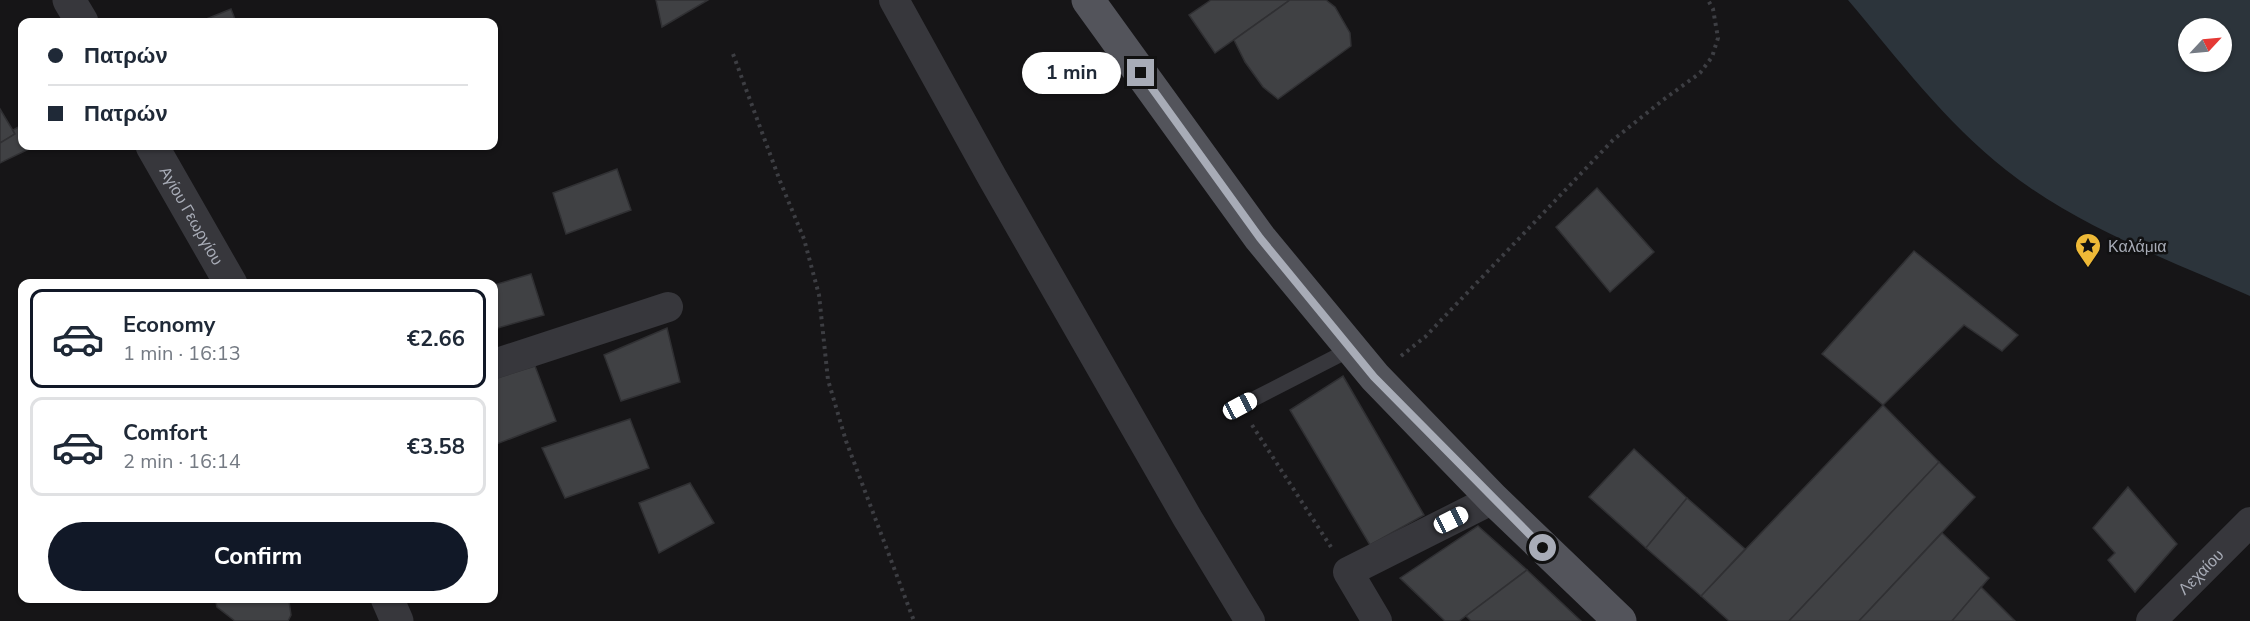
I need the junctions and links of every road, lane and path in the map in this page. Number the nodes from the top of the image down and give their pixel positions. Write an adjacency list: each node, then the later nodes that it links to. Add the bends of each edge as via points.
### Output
1 (69, 0): 5 (street)
2 (894, 0): 20 (street, via 1182,509)
3 (1088, 0): 10 (main road, via 1260,238)
4 (1708, 0): 12 (path, via 1718,38 1712,57 1700,74 1613,140 1425,337)
5 (80, 18)
6 (733, 54): 19 (path, via 804,239 819,295 828,380 846,441)
7 (154, 150): 8 (street, Αγίου Γεωργίου)
8 (228, 279)
9 (668, 307): 11 (street)
10 (1350, 349): 12 (main road); 13 (lane)
11 (498, 363)
12 (1374, 377): 14 (main road)
13 (1240, 406): 16 (path)
14 (1493, 499): 16 (street); 22 (main road)
15 (2250, 522): 23 (street, Λεχαίου)
16 (1347, 572): 21 (street)
17 (389, 603): 18 (street)
18 (397, 621)
19 (914, 621)
20 (1250, 621)
21 (1377, 621)
22 (1620, 621)
23 (2151, 621)

